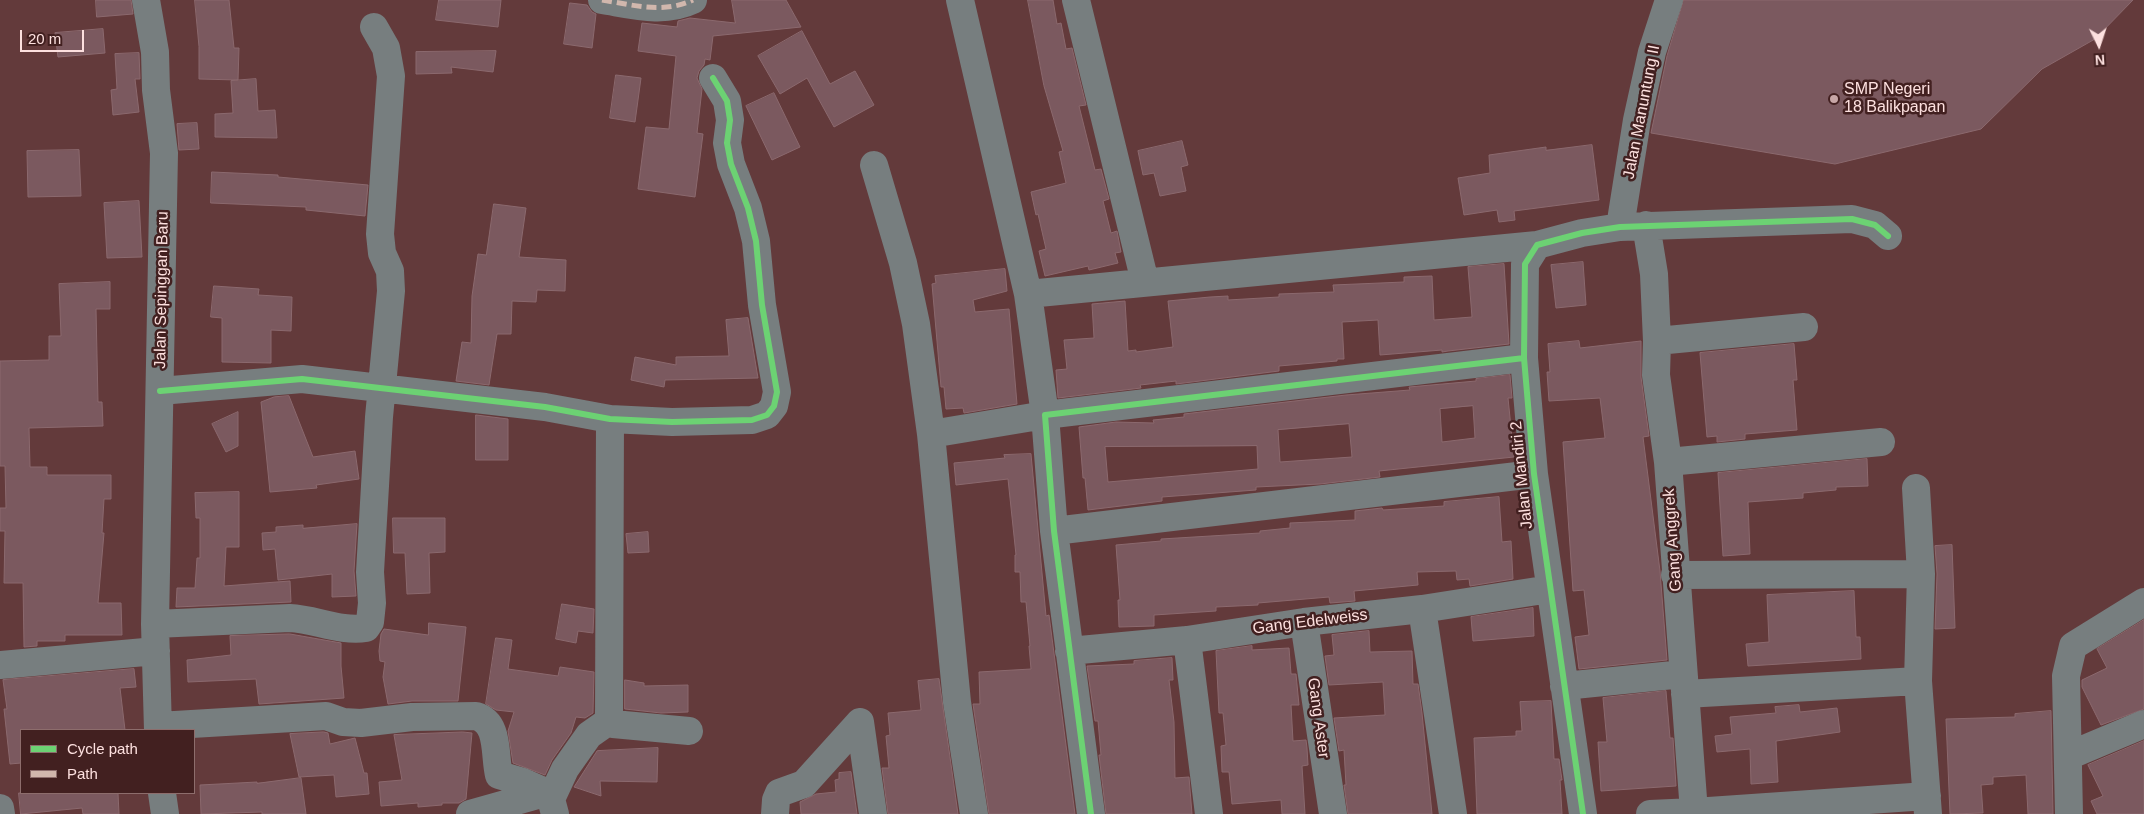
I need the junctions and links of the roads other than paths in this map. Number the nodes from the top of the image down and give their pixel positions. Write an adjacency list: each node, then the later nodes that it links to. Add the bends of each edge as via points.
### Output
1 (146, 0): 19 (street, Jalan Sepinggan Baru, via 155,52 164,153)
2 (602, 0): 3 (street, via 667,9)
3 (693, 0)
4 (960, 0): 14 (street)
5 (1076, 0): 13 (street)
6 (1669, 0): 10 (street, Jalan Manuntung II, via 1652,52 1637,120)
7 (374, 27): 18 (street, via 386,48 391,76 380,234 382,252 390,271 391,291)
8 (713, 78): 21 (street, via 727,101 730,120 727,143 731,164 748,208 756,241 762,305 777,392 774,406 767,415 752,420 672,422)
9 (874, 165): 22 (street, via 903,263 916,324)
10 (1633, 226): 11 (street, via 1852,219 1875,224); 12 (street, via 1582,233); 16 (street, Gang Anggrek, via 1654,274)
11 (1888, 236)
12 (1537, 245): 13 (street); 17 (street, Jalan Mandiri 2, via 1525,264)
13 (1145, 282): 14 (street)
14 (1028, 294): 20 (street)
15 (1804, 328): 16 (street)
16 (1657, 341): 24 (street, Gang Anggrek, via 1656,375)
17 (1524, 358): 20 (street); 25 (street, Jalan Mandiri 2)
18 (381, 389): 19 (street, via 302,379); 21 (street, via 545,407); 34 (street, via 370,572 372,603 366,628 353,630 290,618)
19 (160, 391): 34 (street, Jalan Sepinggan Baru)
20 (1045, 414): 22 (street); 27 (street)
21 (610, 419): 41 (street)
22 (931, 434): 56 (street, via 956,702)
23 (1881, 442): 24 (street)
24 (1668, 462): 28 (street, Gang Anggrek)
25 (1534, 474): 27 (street); 30 (street, Jalan Mandiri 2)
26 (1916, 488): 29 (street)
27 (1054, 531): 36 (street)
28 (1675, 574): 29 (street); 39 (street, Gang Anggrek)
29 (1921, 574): 38 (street)
30 (1550, 589): 32 (street, Gang Edelweiss); 40 (street, Jalan Mandiri 2)
31 (2144, 602): 45 (street, via 2073,646 2066,676)
32 (1422, 608): 33 (street, Gang Edelweiss); 60 (street)
33 (1304, 622): 35 (street, Gang Edelweiss); 59 (street, Gang Aster)
34 (155, 638): 37 (street); 43 (street, Jalan Sepinggan Baru)
35 (1187, 640): 36 (street, Gang Edelweiss); 58 (street)
36 (1069, 650): 57 (street)
37 (0, 664)
38 (1918, 681): 39 (street); 48 (street)
39 (1684, 684): 40 (street); 50 (street, Gang Anggrek)
40 (1564, 686): 61 (street, Jalan Mandiri 2)
41 (609, 721): 44 (street, via 613,724); 47 (street, via 589,735 565,769)
42 (2144, 724): 45 (street)
43 (158, 728): 47 (street, via 326,716 343,722 361,723 412,717 476,716 488,723 493,733 500,775 523,782)
44 (689, 730)
45 (2068, 756): 63 (street)
46 (162, 794): 52 (street)
47 (552, 802): 53 (street, via 541,794)
48 (1928, 805): 50 (street)
49 (0, 808): 51 (street)
50 (1694, 812): 62 (street)
51 (1, 814)
52 (165, 814)
53 (470, 814)
54 (775, 814): 55 (street, via 779,793 804,784 860,722)
55 (873, 814)
56 (974, 814)
57 (1091, 814)
58 (1209, 814)
59 (1333, 814)
60 (1452, 814)
61 (1583, 814)
62 (1650, 814)
63 (2070, 814)

